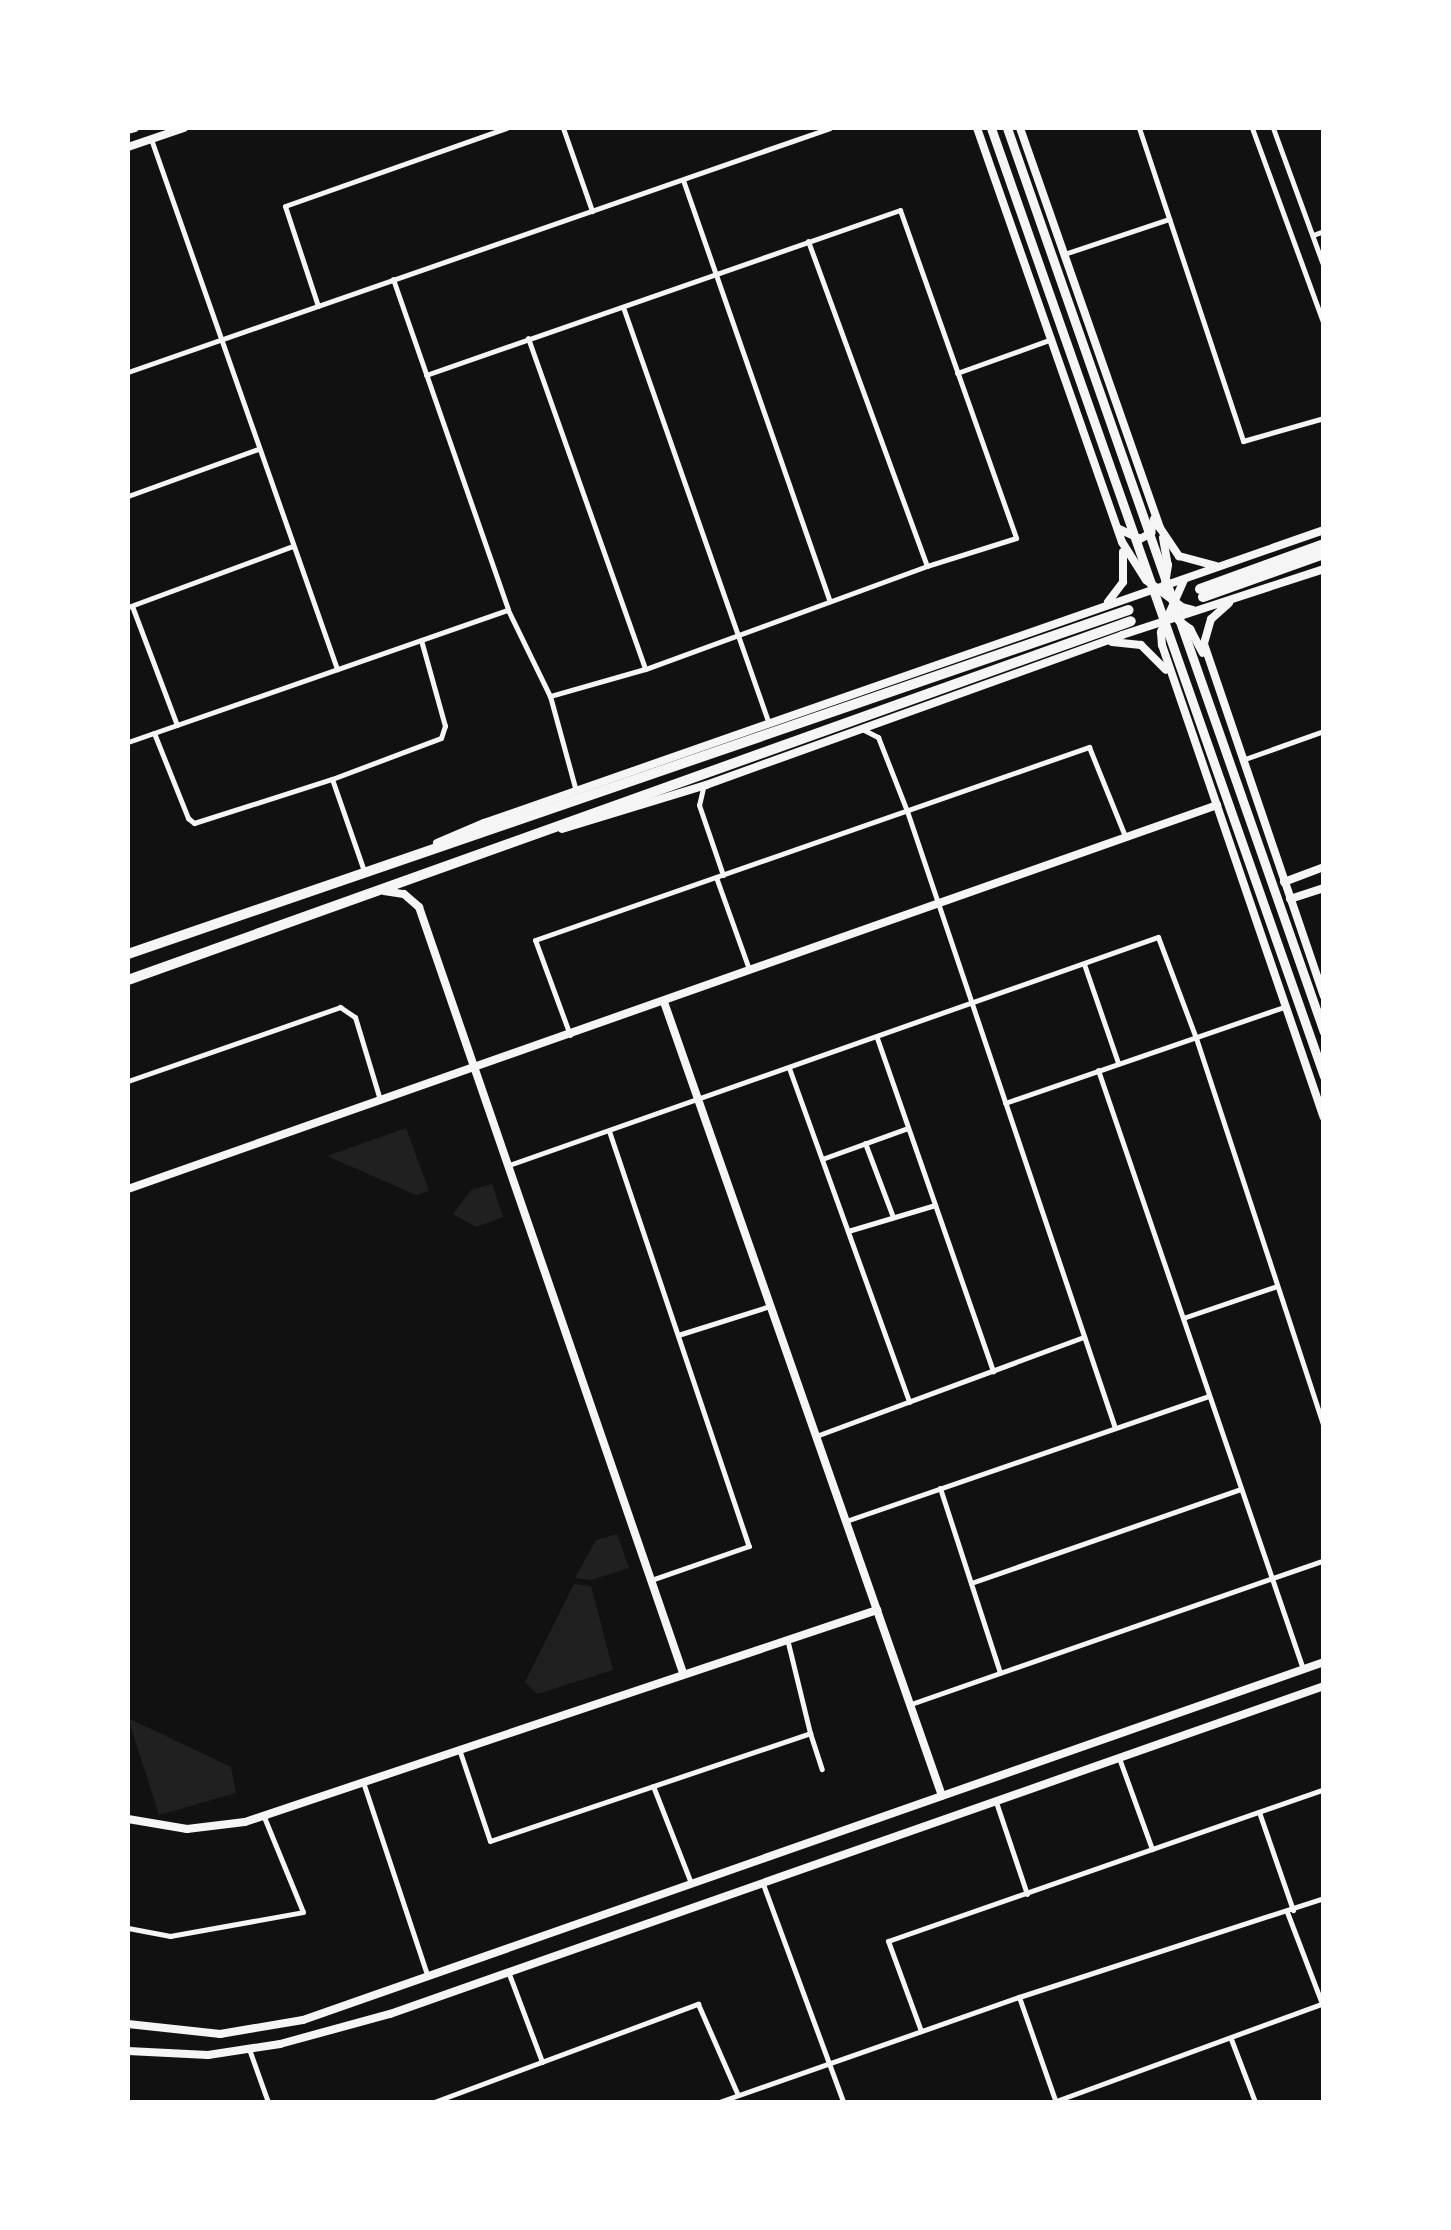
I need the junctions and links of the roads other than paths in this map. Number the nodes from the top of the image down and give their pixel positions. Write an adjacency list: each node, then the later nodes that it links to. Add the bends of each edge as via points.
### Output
1 (135, 128): 13 (street)
2 (184, 128): 14 (street)
3 (507, 128): 26 (street, via 285,206)
4 (563, 128): 17 (street)
5 (830, 128): 16 (street)
6 (977, 128): 30 (street)
7 (990, 128): 116 (main road)
8 (1007, 128): 108 (main road)
9 (1020, 128): 22 (street)
10 (1138, 128): 18 (street)
11 (1252, 128): 28 (street)
12 (1273, 128): 20 (street)
13 (128, 130)
14 (152, 139): 15 (street); 31 (street)
15 (128, 147)
16 (683, 180): 17 (street); 24 (street)
17 (592, 211): 25 (street)
18 (1169, 219): 22 (street); 35 (street, via 1243,441)
19 (1324, 231): 20 (street)
20 (1313, 235): 23 (street)
21 (808, 241): 24 (street); 33 (street, via 900,210); 48 (street)
22 (1064, 254): 38 (street)
23 (1324, 268)
24 (715, 272): 27 (street); 57 (street)
25 (393, 279): 26 (street); 34 (street)
26 (318, 306): 31 (street)
27 (623, 307): 29 (street); 65 (street)
28 (1324, 324)
29 (528, 338): 34 (street); 70 (street)
30 (1052, 339): 33 (street); 39 (street)
31 (219, 340): 32 (street); 36 (street)
32 (128, 372)
33 (958, 373): 48 (street, via 1016,538)
34 (426, 375): 61 (street)
35 (1324, 418)
36 (258, 449): 37 (street); 45 (street)
37 (128, 496)
38 (1155, 515): 39 (street, via 1151,533 1140,539); 40 (street)
39 (1116, 526): 42 (street)
40 (1160, 528): 47 (street, via 1186,561); 52 (street, via 1168,565)
41 (1324, 530): 44 (street)
42 (1122, 542): 52 (street, via 1140,575); 58 (street, via 1123,582)
43 (1324, 544): 54 (highway)
44 (1281, 545): 47 (street); 51 (street, via 1273,570)
45 (293, 546): 59 (street); 69 (street)
46 (1324, 554): 54 (highway)
47 (1225, 565): 50 (street)
48 (927, 566): 57 (street)
49 (1324, 569): 51 (street)
50 (1187, 578): 52 (street); 55 (street)
51 (1294, 579): 56 (street)
52 (1161, 589): 53 (street); 55 (street); 60 (street)
53 (1133, 596): 58 (street); 60 (street)
54 (1202, 598): 55 (street, via 1182,607); 56 (street); 62 (street)
55 (1173, 600): 62 (street)
56 (1232, 600): 71 (street, via 1207,627)
57 (830, 601): 65 (street)
58 (1104, 605): 64 (street)
59 (129, 606): 76 (street)
60 (1158, 606): 62 (street); 63 (street)
61 (508, 610): 66 (street); 73 (street)
62 (1170, 618): 63 (street); 71 (street, via 1194,635); 72 (street, via 1162,644)
63 (1143, 628): 67 (street)
64 (1037, 630): 68 (street, via 1061,637 1062,651); 75 (street)
65 (737, 635): 70 (street); 75 (street)
66 (421, 640): 69 (street); 83 (street, via 445,726 441,738)
67 (1107, 643): 68 (street); 72 (street, via 1141,645)
68 (1052, 662): 77 (street)
69 (337, 670): 76 (street)
70 (644, 670): 73 (street)
71 (1212, 671): 74 (street)
72 (1172, 678): 80 (street)
73 (550, 696): 85 (street)
74 (1228, 721): 80 (street, via 1201,717); 82 (street)
75 (769, 723): 85 (street)
76 (176, 725): 79 (street)
77 (860, 730): 84 (street); 87 (street, via 878,738)
78 (1324, 731): 82 (street)
79 (154, 733): 81 (street); 83 (street, via 194,823)
80 (1193, 735): 86 (street)
81 (128, 742)
82 (1242, 760): 94 (street)
83 (332, 779): 92 (street)
84 (706, 784): 88 (street); 93 (street, via 699,805)
85 (576, 790): 90 (street)
86 (1217, 805): 89 (street); 107 (street)
87 (907, 811): 89 (street, via 1090,747); 93 (street); 98 (street)
88 (536, 836): 90 (highway, via 1130,616); 96 (highway)
89 (1126, 839): 98 (street)
90 (405, 857): 92 (highway)
91 (1324, 867): 94 (street)
92 (364, 871): 99 (highway)
93 (720, 876): 101 (street); 109 (street, via 536,940)
94 (1284, 882): 97 (street)
95 (1324, 888): 97 (street)
96 (380, 890): 103 (highway); 114 (street, via 404,894 419,907)
97 (1290, 899): 102 (street)
98 (938, 905): 101 (street); 106 (street)
99 (128, 954)
100 (1084, 964): 106 (street); 111 (street, via 1158,937); 112 (street)
101 (750, 972): 105 (street)
102 (1320, 979): 104 (street)
103 (128, 980)
104 (1324, 996)
105 (664, 1002): 109 (street); 119 (street)
106 (972, 1004): 110 (street); 120 (street)
107 (1286, 1006): 111 (street); 121 (street)
108 (1324, 1032)
109 (570, 1035): 114 (street)
110 (876, 1038): 113 (street); 122 (street)
111 (1196, 1038): 112 (street); 131 (street)
112 (1118, 1064): 115 (street)
113 (789, 1068): 119 (street); 125 (street)
114 (472, 1070): 118 (street); 126 (street)
115 (1098, 1070): 120 (street); 133 (street)
116 (1324, 1076)
117 (128, 1081): 118 (street, via 340,1007 355,1017)
118 (380, 1100): 127 (street)
119 (698, 1100): 123 (street); 132 (street)
120 (1005, 1103): 135 (street)
121 (1324, 1117)
122 (908, 1128): 124 (street); 128 (street)
123 (609, 1131): 126 (street); 134 (street)
124 (865, 1144): 125 (street); 129 (street)
125 (822, 1159): 130 (street)
126 (506, 1166): 148 (street)
127 (128, 1189)
128 (935, 1204): 129 (street); 136 (street)
129 (893, 1218): 130 (street)
130 (848, 1232): 138 (street)
131 (1277, 1286): 133 (street); 139 (street)
132 (770, 1306): 134 (street); 142 (street)
133 (1183, 1318): 137 (street)
134 (678, 1334): 148 (street, via 749,1546)
135 (1084, 1337): 136 (street); 141 (street)
136 (992, 1370): 138 (street)
137 (1209, 1396): 141 (street); 144 (street)
138 (909, 1402): 142 (street)
139 (1321, 1413): 140 (street)
140 (1324, 1426)
141 (1114, 1428): 143 (street)
142 (816, 1436): 145 (street)
143 (940, 1488): 145 (street); 149 (street)
144 (1241, 1489): 147 (street); 149 (street)
145 (846, 1521): 150 (street)
146 (1324, 1560): 147 (street)
147 (1272, 1578): 153 (street); 155 (street)
148 (651, 1580): 154 (street)
149 (971, 1583): 155 (street)
150 (877, 1610): 151 (street); 157 (street)
151 (787, 1639): 154 (street); 158 (street)
152 (1324, 1662): 153 (street)
153 (1303, 1669): 165 (street)
154 (684, 1672): 159 (street)
155 (1000, 1673): 157 (street)
156 (1324, 1686): 160 (street)
157 (910, 1704): 165 (street)
158 (810, 1733): 161 (street); 163 (street)
159 (459, 1750): 162 (street); 163 (street, via 490,1841)
160 (1120, 1758): 166 (street); 170 (street)
161 (822, 1769)
162 (363, 1782): 168 (street); 177 (street)
163 (653, 1786): 171 (street)
164 (1324, 1789): 167 (street)
165 (942, 1796): 171 (street)
166 (996, 1802): 172 (street); 173 (street)
167 (1260, 1812): 170 (street); 175 (street)
168 (264, 1816): 169 (street, via 187,1829); 176 (street, via 304,1912 170,1936)
169 (128, 1819)
170 (1152, 1850): 173 (street)
171 (690, 1883): 177 (street)
172 (763, 1884): 178 (street); 187 (street)
173 (1028, 1894): 182 (street, via 888,1942)
174 (1324, 1898): 175 (street)
175 (1290, 1911): 179 (street); 180 (street)
176 (128, 1928)
177 (426, 1974): 181 (street, via 303,2020 220,2034)
178 (510, 1974): 184 (street, via 390,2014); 186 (street)
179 (1018, 1997): 182 (street); 193 (street)
180 (1323, 2005): 183 (street)
181 (128, 2024)
182 (921, 2031): 187 (street)
183 (1231, 2039): 193 (street); 194 (street)
184 (250, 2049): 185 (street, via 208,2056); 189 (street)
185 (128, 2051)
186 (542, 2062): 188 (street, via 698,2004); 190 (street)
187 (829, 2064): 188 (street); 192 (street)
188 (738, 2096): 191 (street)
189 (268, 2102)
190 (434, 2102)
191 (718, 2102)
192 (842, 2102)
193 (1056, 2102)
194 (1255, 2102)

